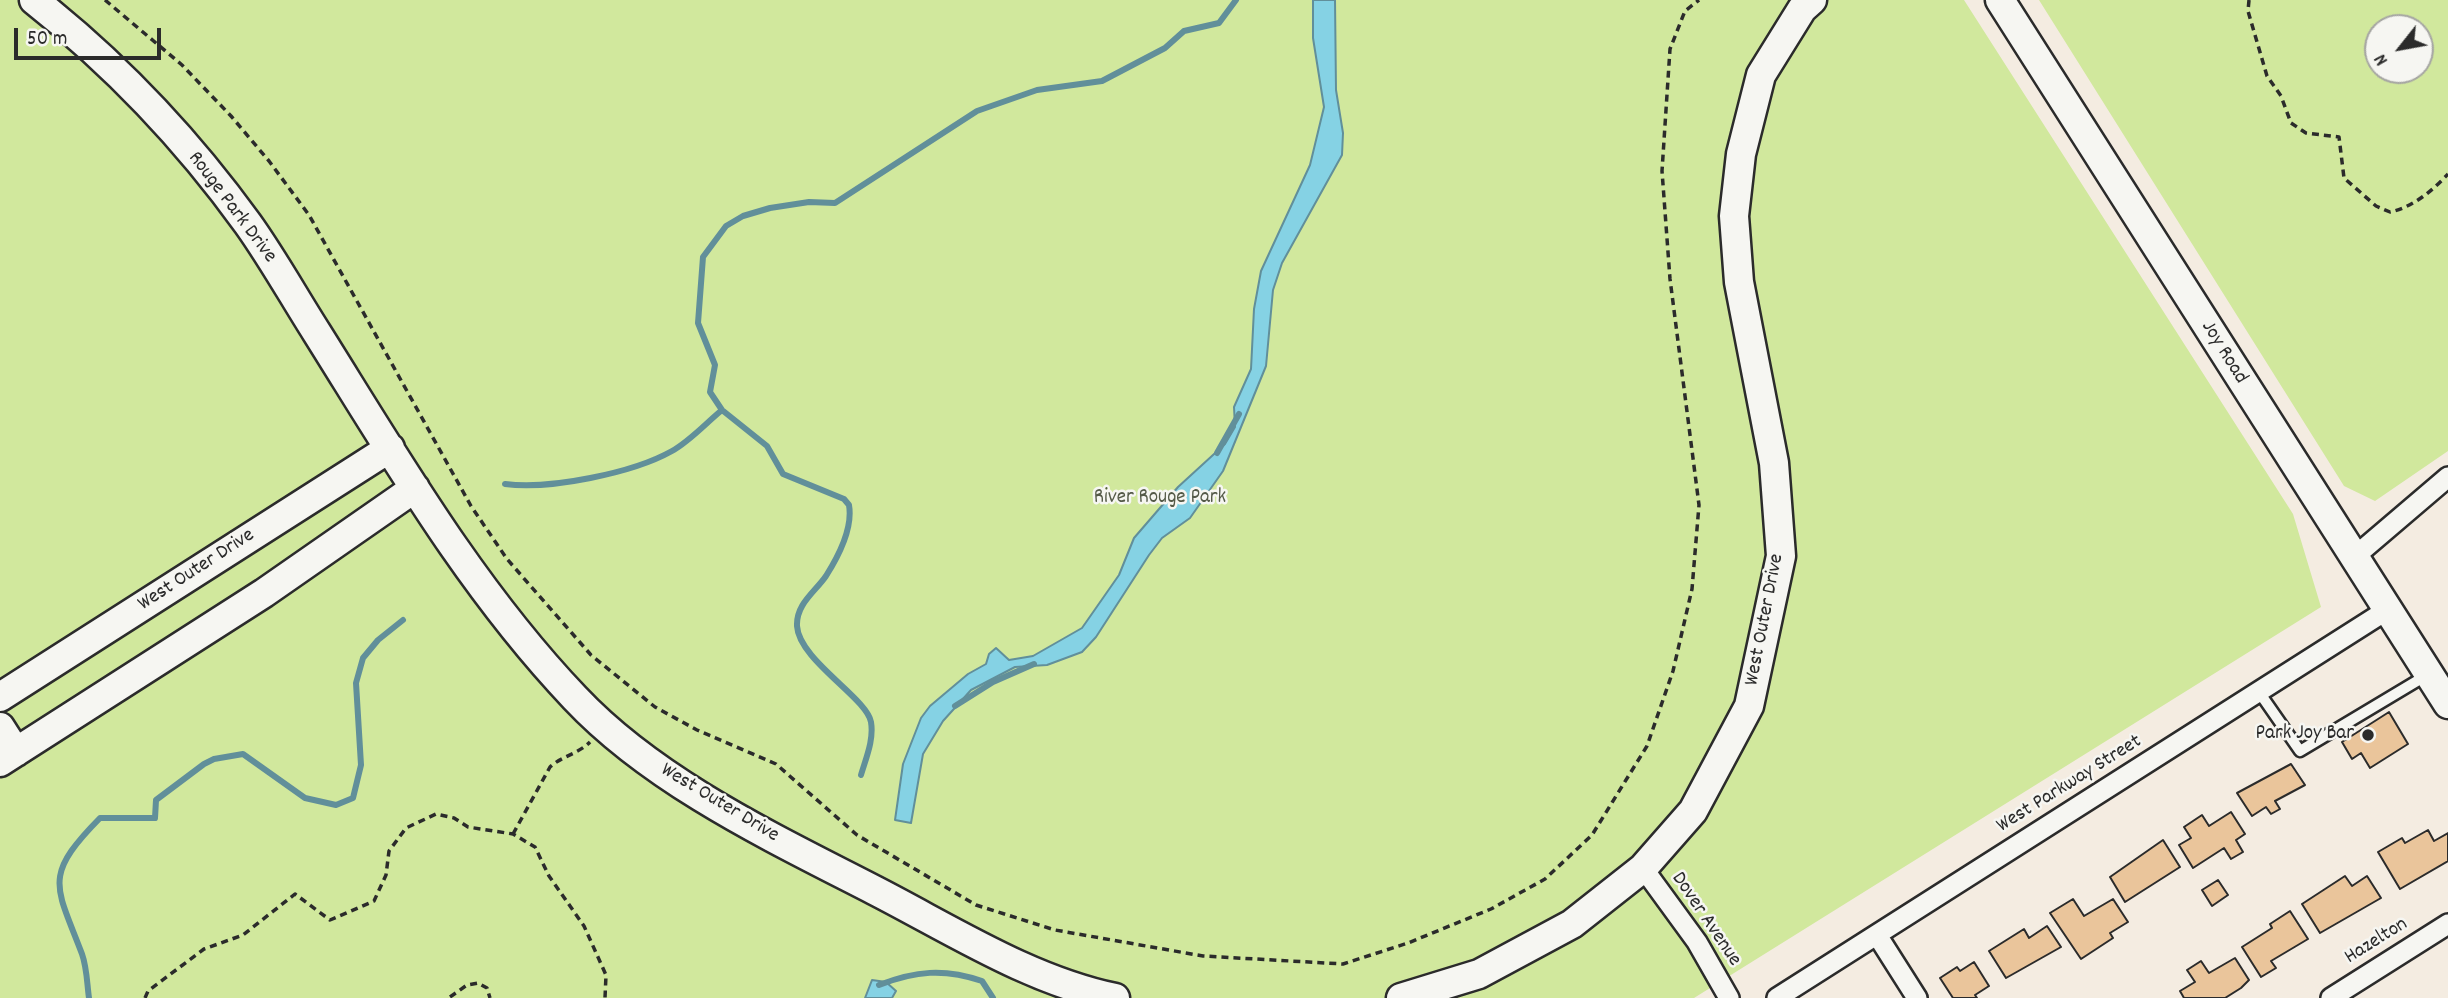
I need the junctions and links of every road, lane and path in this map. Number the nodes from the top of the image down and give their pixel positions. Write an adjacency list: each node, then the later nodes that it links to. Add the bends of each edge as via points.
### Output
1 (34, 0): 8 (main road, Rouge Park Drive, via 126,82 233,205)
2 (105, 0): 3 (path, via 182,65 269,161 309,215 471,506 507,559 591,655 654,707 776,764 857,835 976,905 1055,930 1203,956 1343,964 1479,914 1545,879 1592,835 1647,746 1673,671 1692,589 1699,505 1670,279 1662,171 1670,49 1685,11)
3 (1699, 0)
4 (1812, 0): 21 (main road, West Outer Drive, via 1761,75 1741,154 1734,216 1739,282 1774,463 1781,556 1749,706 1693,811)
5 (2000, 0): 11 (main road, Joy Road)
6 (2249, 0): 7 (path, via 2248,11 2267,76 2291,123 2306,133 2339,137 2344,178 2376,206 2390,212 2415,202)
7 (2448, 174)
8 (390, 448): 10 (main road, West Outer Drive); 15 (main road, West Outer Drive)
9 (2448, 477): 11 (street)
10 (415, 488): 17 (main road, West Outer Drive, via 513,629 578,702); 19 (main road, via 264,593)
11 (2353, 558): 12 (main road, Joy Road)
12 (2387, 610): 13 (main road, Joy Road); 14 (street, West Parkway Street)
13 (2428, 674): 14 (lane, via 2300,751); 16 (main road, Joy Road)
14 (2259, 692): 23 (street, West Parkway Street)
15 (0, 697)
16 (2448, 704)
17 (606, 726): 20 (path, via 581,751 550,767); 28 (main road, West Outer Drive, via 654,765 740,820 1003,958)
18 (0, 727): 19 (main road)
19 (8, 757)
20 (513, 834): 25 (path, via 468,827 436,814 406,828 390,851 386,875 374,901 330,920 295,894 243,935 204,949 148,990); 27 (path, via 535,847 584,926 606,975)
21 (1643, 869): 29 (main road, West Outer Drive, via 1572,924 1479,974); 30 (street, Dover Avenue, via 1697,942)
22 (2448, 924): 33 (street, Hazelton)
23 (1877, 935): 31 (street, West Parkway Street); 32 (street)
24 (450, 997): 26 (path, via 478,983 487,988)
25 (145, 998)
26 (490, 998)
27 (606, 998)
28 (1115, 998)
29 (1401, 998)
30 (1729, 998)
31 (1777, 998)
32 (1917, 998)
33 (2331, 998)

